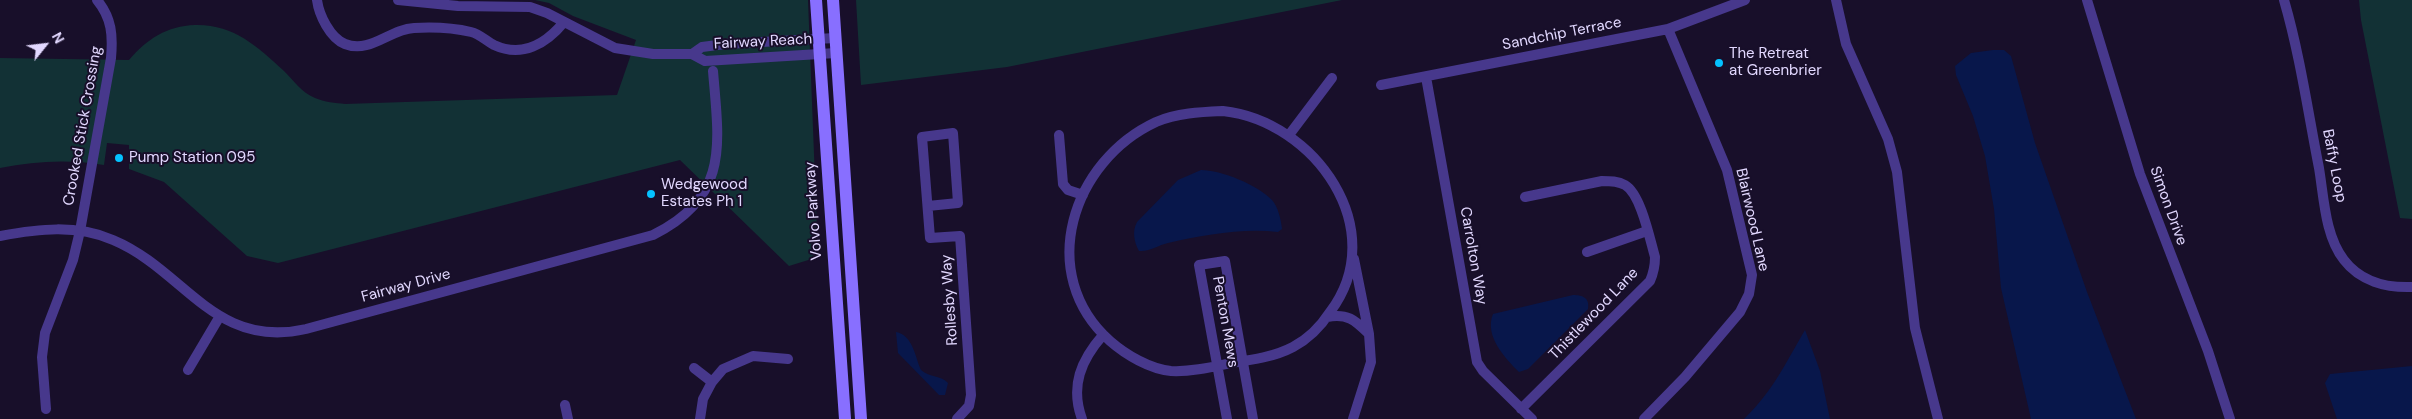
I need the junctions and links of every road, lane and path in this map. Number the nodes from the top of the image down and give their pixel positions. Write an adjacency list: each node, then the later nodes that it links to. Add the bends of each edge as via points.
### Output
1 (97, 0): 26 (street, Crooked Stick Crossing, via 108,18 113,40)
2 (317, 0): 10 (street, via 330,31 343,43 355,46 365,46 413,28 472,32 502,48 521,50 546,41)
3 (398, 0): 10 (street, Fairway Reach, via 458,6 524,7)
4 (816, 0): 13 (main road, Volvo Parkway)
5 (833, 0): 12 (main road)
6 (1745, 0): 11 (street, Sandchip Terrace)
7 (1836, 0): 56 (street, via 1846,44 1888,139 1897,172 1915,328)
8 (2087, 0): 57 (street, Simon Drive, via 2140,174 2208,351)
9 (2284, 0): 31 (street, Baffy Loop, via 2302,76 2329,224 2338,250 2345,261 2366,279 2390,287)
10 (564, 22): 15 (street, Fairway Reach, via 624,51)
11 (1668, 29): 18 (street, Sandchip Terrace); 55 (street, Blairwood Lane, via 1727,170 1752,276 1749,294 1740,312)
12 (835, 38): 13 (street, Fairway Reach); 14 (main road)
13 (819, 39): 15 (street, Fairway Reach, via 725,44 702,47); 16 (main road, Volvo Parkway)
14 (836, 53): 16 (street, Fairway Reach); 48 (main road)
15 (692, 54): 16 (street, Fairway Reach, via 705,61)
16 (820, 54): 47 (main road, Volvo Parkway)
17 (713, 71): 32 (street, Fairway Drive, via 718,132 716,164 709,184 690,211 653,236 294,331 251,330)
18 (1426, 76): 20 (street, Sandchip Terrace); 44 (street, Carrolton Way, via 1476,362)
19 (1332, 78): 22 (street)
20 (1381, 85)
21 (1059, 135): 23 (street, via 1063,184 1068,190)
22 (1289, 135): 23 (street, via 1267,122 1238,113 1176,116 1144,128 1114,149 1093,174); 29 (street, via 1315,158 1333,182 1345,211)
23 (1083, 195): 35 (street, via 1070,232 1071,266 1085,309)
24 (1525, 197): 27 (street, Thistlewood Lane, via 1613,181 1634,193)
25 (928, 206): 25 (street, Rollesby Way, via 922,137 953,133 958,203); 49 (street, Rollesby Way, via 930,238 960,236 971,395 968,406)
26 (80, 231): 28 (street, Fairway Drive, via 40,229); 32 (street, Fairway Drive, via 113,240 144,257); 43 (street, Crooked Stick Crossing, via 73,260 45,333 42,357)
27 (1647, 231): 30 (street); 44 (street, Thistlewood Lane, via 1655,257 1655,271 1650,281)
28 (0, 236)
29 (1353, 250): 33 (street, via 1349,278); 34 (street)
30 (1587, 252)
31 (2412, 287)
32 (220, 316): 40 (street)
33 (1327, 317): 34 (street, via 1348,316); 37 (street, via 1294,346 1270,356)
34 (1369, 334): 53 (street, via 1370,372)
35 (1103, 335): 38 (street, via 1130,356 1162,369); 50 (street, via 1086,355 1078,375 1076,390)
36 (788, 360): 41 (street, via 753,356 723,370)
37 (1243, 361): 38 (street); 38 (street, Penton Mews, via 1225,261 1199,265); 52 (street, Penton Mews)
38 (1218, 366): 51 (street, Penton Mews)
39 (694, 368): 41 (street)
40 (188, 370)
41 (712, 382): 46 (street, via 703,399)
42 (565, 405): 45 (street)
43 (46, 409)
44 (1521, 409): 54 (street, Carrolton Way)
45 (568, 419)
46 (700, 419)
47 (845, 419)
48 (861, 419)
49 (957, 419)
50 (1082, 419)
51 (1227, 419)
52 (1253, 419)
53 (1353, 419)
54 (1532, 419)
55 (1644, 419)
56 (1938, 419)
57 (2230, 419)

